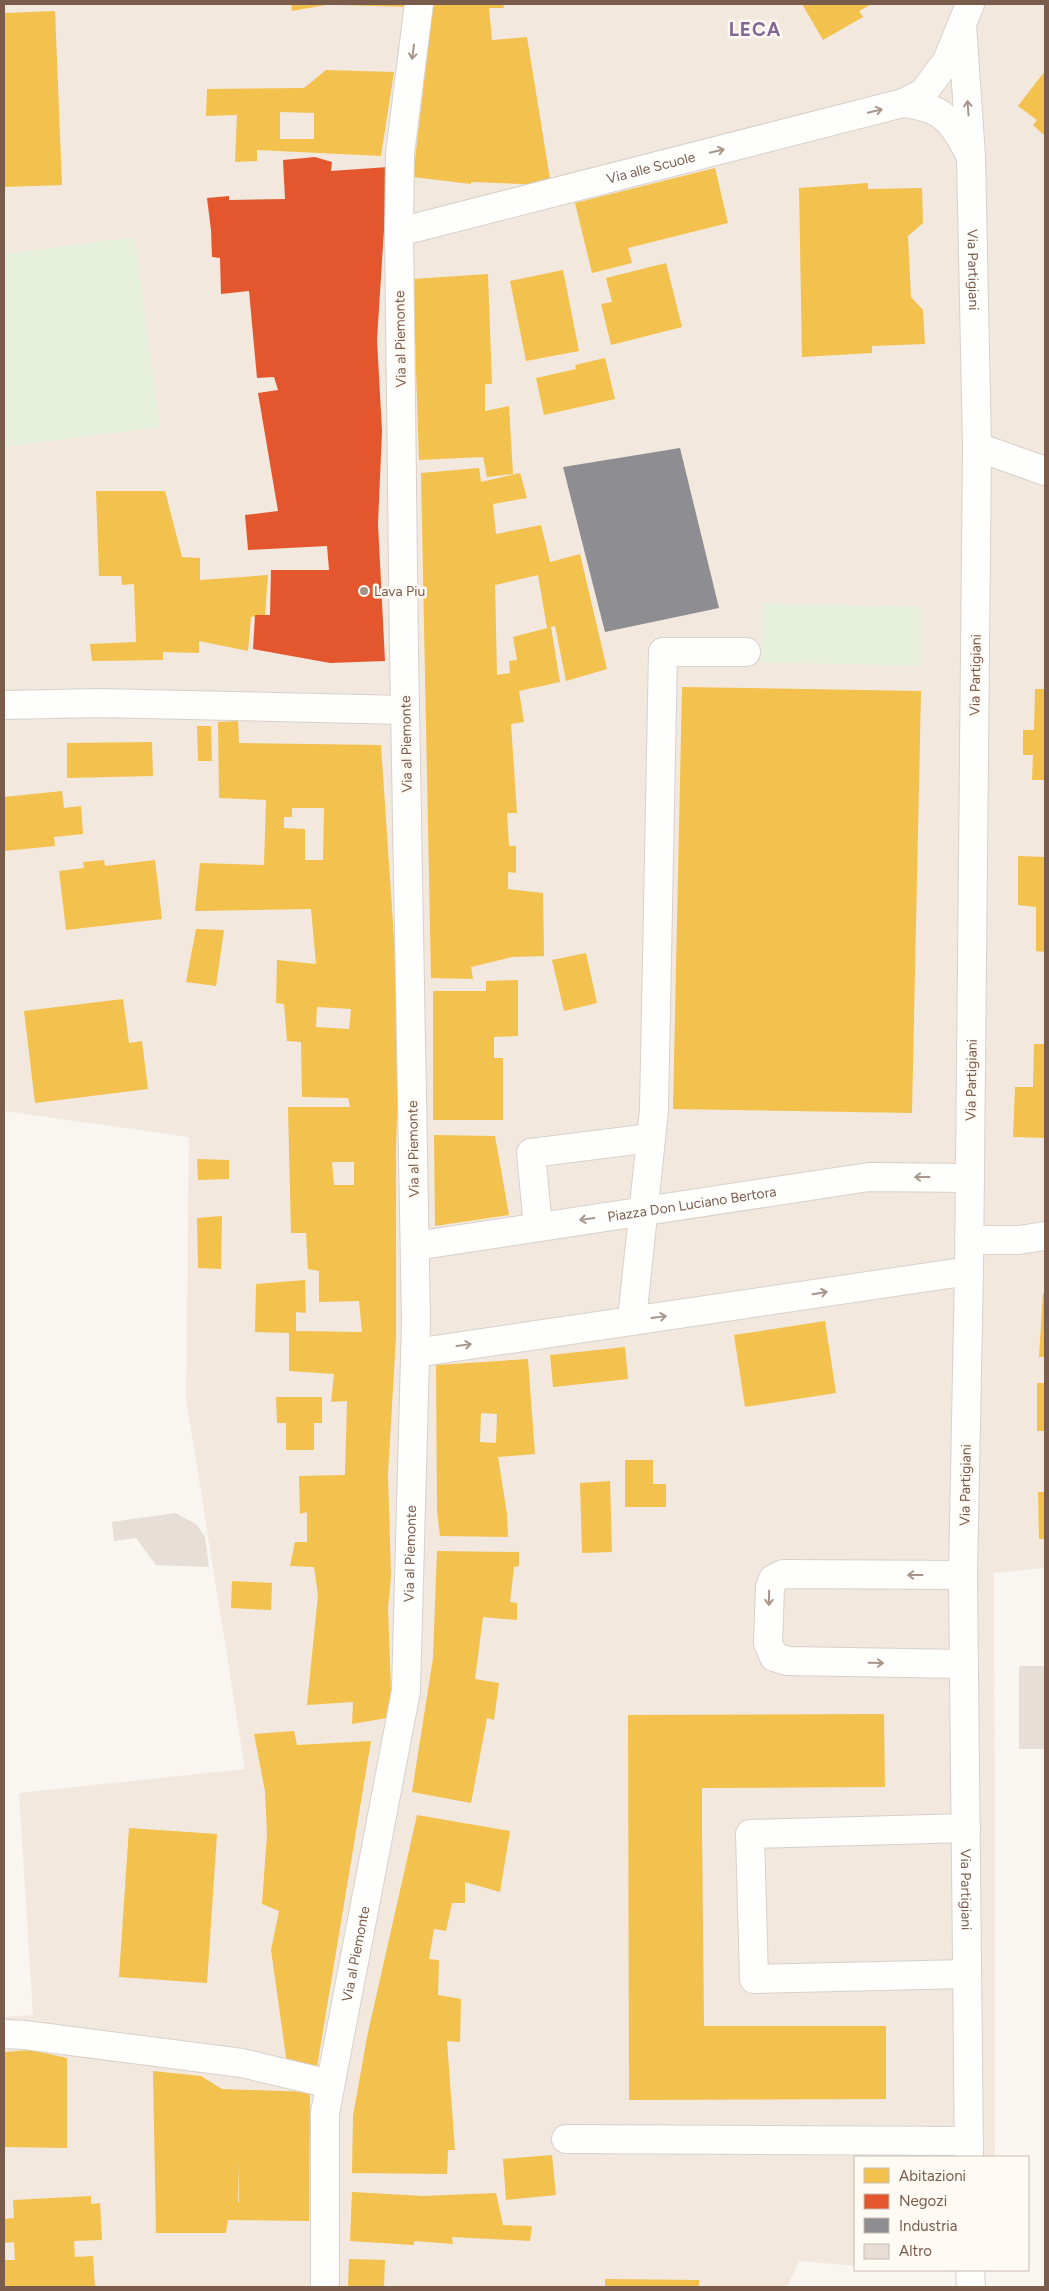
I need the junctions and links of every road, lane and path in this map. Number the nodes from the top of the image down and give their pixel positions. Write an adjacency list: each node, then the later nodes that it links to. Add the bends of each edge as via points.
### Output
1 (420, 4): 5 (street, Via al Piemonte, one-way to 5, via 400,153)
2 (966, 14): 3 (street, Via alle Scuole, via 947,61 936,78 923,93); 4 (street, Via Partigiani, one-way to 2)
3 (903, 103): 4 (street, Via alle Scuole, via 925,106 944,117 959,134); 5 (street, Via alle Scuole, one-way to 3)
4 (971, 156): 6 (street, Via Partigiani)
5 (399, 232): 10 (street, Via al Piemonte)
6 (977, 447): 7 (street); 12 (street, Via Partigiani)
7 (1045, 471)
8 (746, 652): 11 (street, via 663,652)
9 (4, 705): 10 (street, via 98,703)
10 (405, 710): 17 (street, Via al Piemonte)
11 (652, 1138): 13 (street); 14 (street, via 531,1153)
12 (970, 1178): 13 (street, Piazza Don Luciano Bertora, one-way to 13, via 870,1177); 16 (street, Via Partigiani)
13 (644, 1211): 14 (street, Piazza Don Luciano Bertora, one-way to 14); 19 (street)
14 (538, 1227): 17 (street, Piazza Don Luciano Bertora)
15 (1045, 1236): 16 (street, via 1020,1240)
16 (970, 1240): 18 (street, Via Partigiani)
17 (415, 1246): 20 (street, Via al Piemonte)
18 (969, 1271): 19 (street, one-way to 18); 21 (street, Via Partigiani)
19 (632, 1320): 20 (street, one-way to 19)
20 (415, 1353): 26 (street, Via al Piemonte, via 406,1691)
21 (964, 1575): 22 (street, Via Partigiani); 22 (street, one-way to 22, via 783,1574 773,1579 770,1588 768,1643 774,1657 788,1662)
22 (964, 1664): 23 (street, Via Partigiani)
23 (966, 1828): 24 (street, Via Partigiani); 24 (street, via 750,1834 754,1979)
24 (967, 1974): 28 (street, Via Partigiani)
25 (4, 2034): 26 (street, via 242,2063)
26 (330, 2084): 30 (street, Via al Piemonte, via 325,2113)
27 (566, 2139): 28 (street)
28 (968, 2149)
29 (970, 2271): 31 (street)
30 (324, 2287)
31 (970, 2287)

